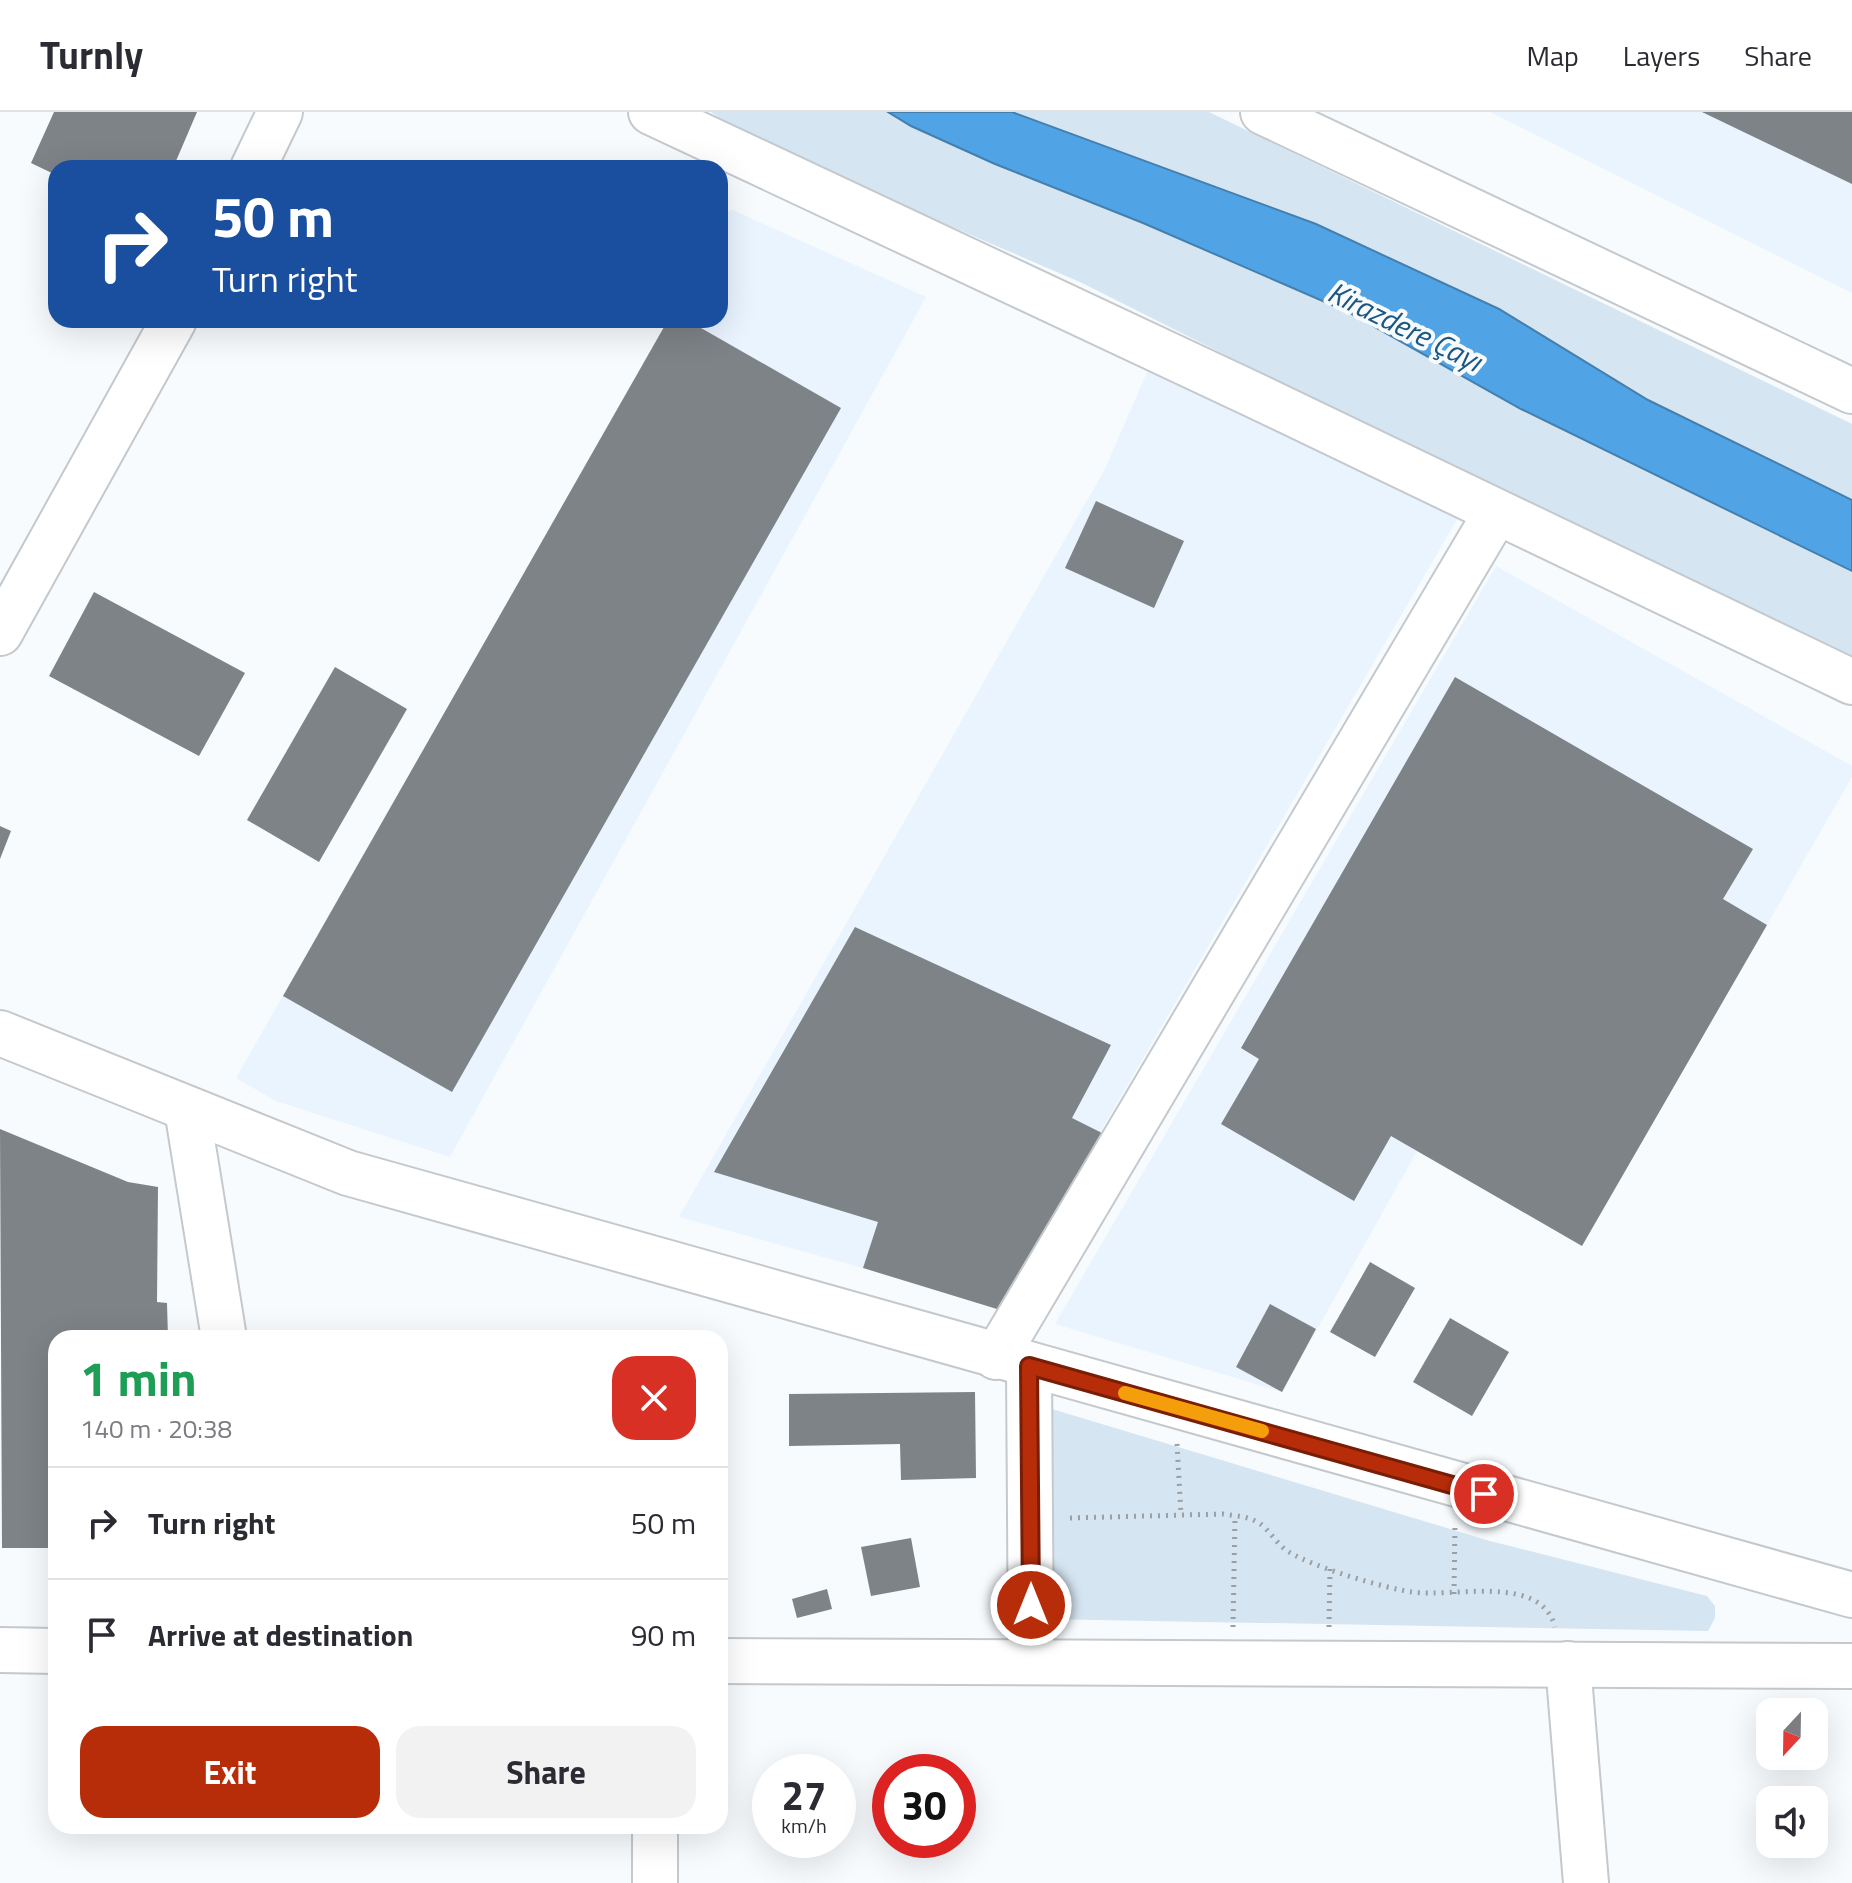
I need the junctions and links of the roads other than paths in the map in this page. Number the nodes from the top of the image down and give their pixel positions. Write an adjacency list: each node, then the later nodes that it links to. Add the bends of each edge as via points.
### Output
1 (280, 112): 4 (street)
2 (651, 112): 7 (street)
3 (1263, 112): 6 (street)
4 (257, 160)
5 (170, 328): 8 (street)
6 (1852, 391)
7 (1496, 513): 9 (street); 13 (street)
8 (0, 633)
9 (1852, 682)
10 (0, 1033): 11 (street)
11 (187, 1109): 12 (street); 13 (street, via 348,1173)
12 (223, 1330)
13 (1013, 1361): 14 (street); 18 (street, via 1030,1519)
14 (1852, 1595)
15 (0, 1650): 16 (street)
16 (48, 1651)
17 (728, 1661): 18 (street)
18 (1031, 1662): 19 (street)
19 (1564, 1664): 20 (street); 23 (street)
20 (1852, 1666)
21 (655, 1834): 22 (street)
22 (655, 1883)
23 (1586, 1883)

